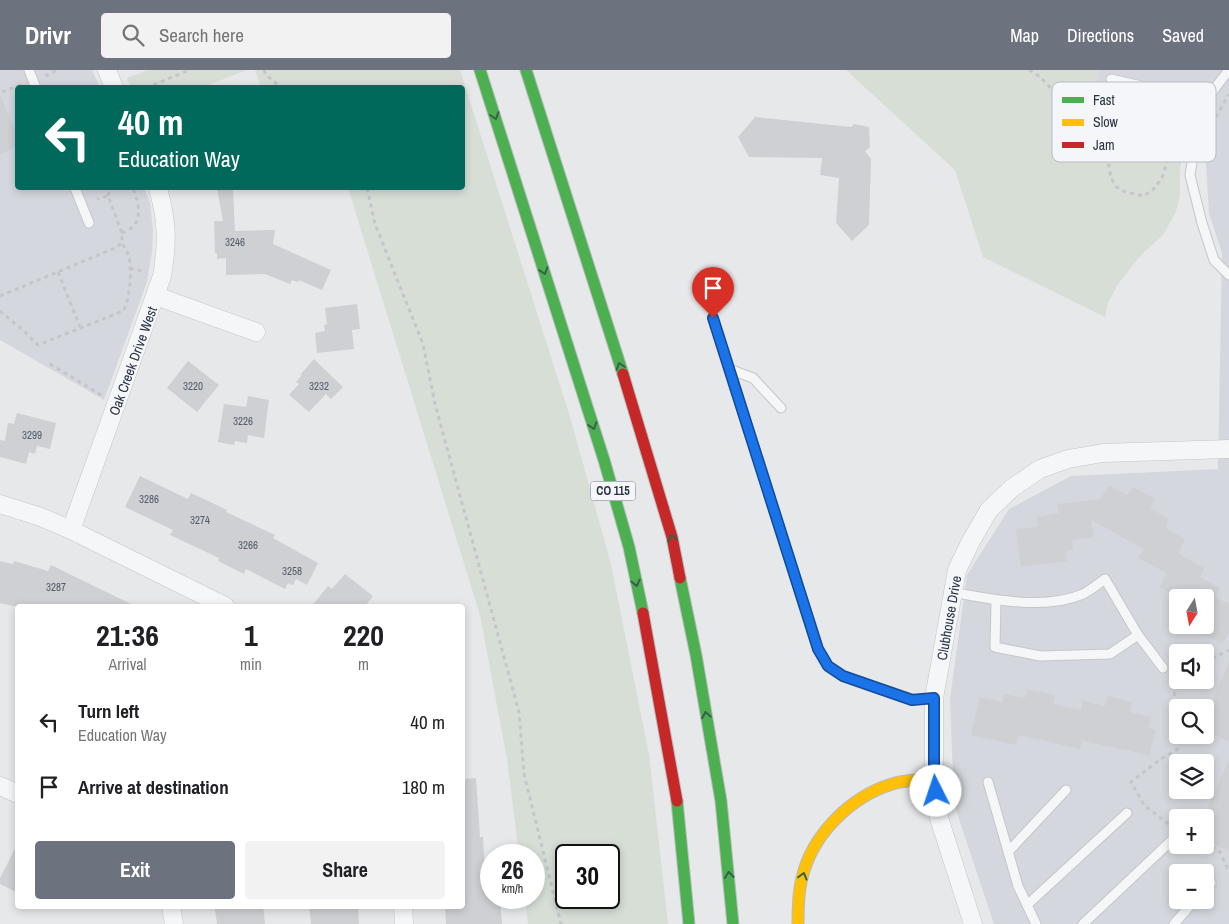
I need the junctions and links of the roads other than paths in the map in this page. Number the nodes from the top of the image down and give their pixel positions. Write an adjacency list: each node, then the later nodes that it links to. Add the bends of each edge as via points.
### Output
1 (30, 70): 8 (lane)
2 (107, 70): 9 (street)
3 (480, 70): 44 (highway, CO 115, one-way to 44, via 629,547 678,807)
4 (526, 70): 45 (highway, CO 115, one-way to 4, via 721,802 672,536)
5 (1229, 70): 10 (lane)
6 (1111, 80): 7 (lane)
7 (1120, 82)
8 (35, 85)
9 (113, 85)
10 (1216, 87)
11 (1192, 162): 15 (lane, via 1190,175 1214,260)
12 (76, 190): 14 (lane)
13 (158, 190): 16 (street, Oak Creek Drive West, via 167,239)
14 (88, 223)
15 (1229, 275)
16 (156, 296): 18 (street); 23 (street, Oak Creek Drive West)
17 (713, 318): 19 (lane)
18 (256, 332)
19 (729, 369): 20 (lane, via 753,378); 29 (lane, via 818,649 828,666 843,676 912,700)
20 (781, 408)
21 (1229, 450): 24 (street, Clubhouse Drive, via 1103,453 1068,459 1040,469 1012,488 989,510 957,570)
22 (0, 504): 23 (street)
23 (71, 530): 26 (street)
24 (954, 592): 25 (lane); 29 (street, Clubhouse Drive)
25 (996, 601): 27 (lane, via 1059,602 1084,594 1105,579); 27 (lane, via 995,647 1040,656 1110,654)
26 (221, 604)
27 (1138, 635): 28 (lane)
28 (1163, 668)
29 (934, 698): 30 (street, Clubhouse Drive)
30 (934, 778): 46 (highway, one-way to 30, via 803,872 835,818 859,799 892,784); 47 (street, Clubhouse Drive, via 939,818)
31 (988, 782): 37 (lane)
32 (0, 786): 34 (street)
33 (1066, 790): 37 (lane)
34 (15, 793)
35 (1127, 813): 38 (lane)
36 (1169, 843): 49 (lane)
37 (1008, 852): 38 (lane)
38 (1027, 905): 48 (lane)
39 (172, 909): 42 (street)
40 (403, 909): 43 (street)
41 (1188, 909): 50 (lane)
42 (174, 924)
43 (404, 924)
44 (689, 924)
45 (733, 924)
46 (798, 924)
47 (973, 924)
48 (1036, 924)
49 (1083, 924)
50 (1174, 924)

